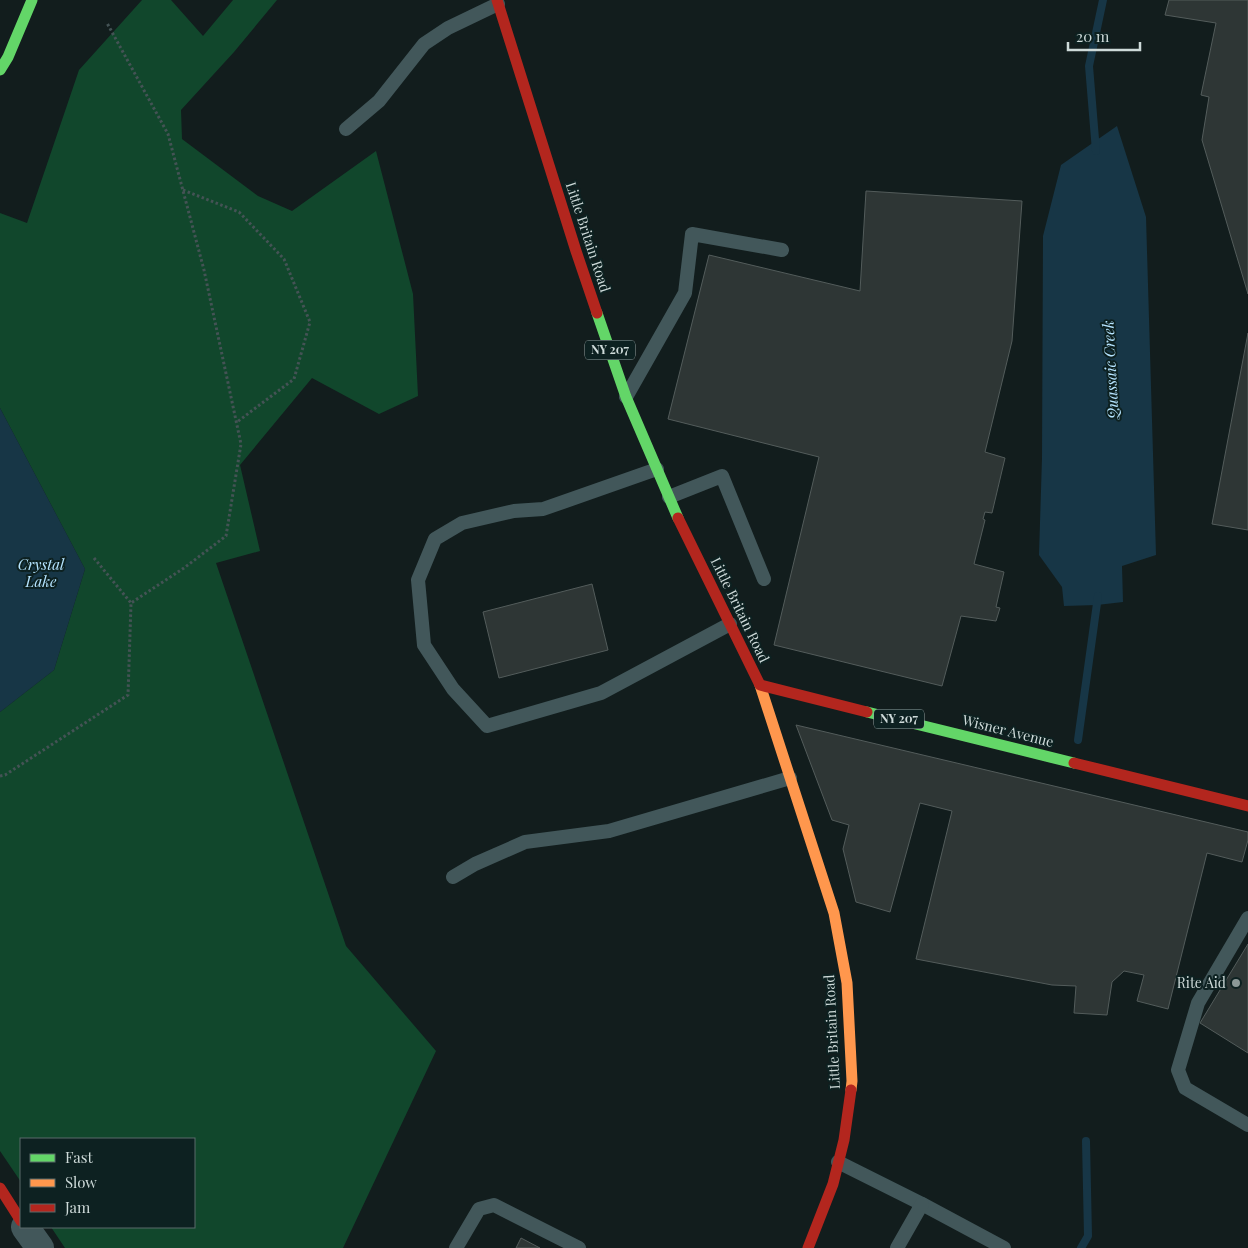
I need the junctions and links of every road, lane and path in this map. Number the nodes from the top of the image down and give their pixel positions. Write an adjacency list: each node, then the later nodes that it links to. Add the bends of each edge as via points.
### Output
1 (32, 0): 4 (main road)
2 (498, 2): 5 (lane, via 424,44 379,101); 8 (main road, Little Britain Road / NY 207)
3 (107, 23): 6 (path, via 168,134)
4 (0, 70)
5 (346, 129)
6 (183, 190): 9 (path, via 204,270); 9 (path, via 239,212 284,258 310,322 294,380)
7 (782, 250): 8 (lane, via 692,234 685,293)
8 (626, 398): 10 (main road, Little Britain Road / NY 207)
9 (236, 422): 14 (path, via 241,444 226,536)
10 (657, 469): 11 (main road, Little Britain Road / NY 207); 15 (lane, via 543,509 514,511 462,523 435,539 418,580 424,646 453,689 487,726 601,693)
11 (669, 497): 13 (lane, via 722,476); 15 (main road, Little Britain Road / NY 207)
12 (94, 558): 14 (path)
13 (764, 579)
14 (131, 602): 17 (path, via 128,695)
15 (730, 624): 16 (main road, Little Britain Road / NY 207)
16 (760, 685): 18 (main road, Little Britain Road); 19 (main road, Wisner Avenue / NY 207)
17 (0, 776)
18 (790, 778): 20 (lane, via 609,831 525,842); 23 (main road, Little Britain Road, via 834,913 847,983 852,1080)
19 (1248, 806)
20 (453, 877)
21 (1248, 918): 22 (lane, via 1198,1003 1178,1070 1185,1088)
22 (1248, 1125)
23 (838, 1162): 25 (lane); 31 (main road, Little Britain Road, via 833,1184)
24 (0, 1188): 26 (main road)
25 (922, 1204): 32 (lane); 33 (lane)
26 (20, 1219)
27 (26, 1228): 28 (street)
28 (40, 1248)
29 (456, 1248): 30 (lane, via 478,1209 494,1205)
30 (578, 1248)
31 (808, 1248)
32 (897, 1248)
33 (1004, 1248)

